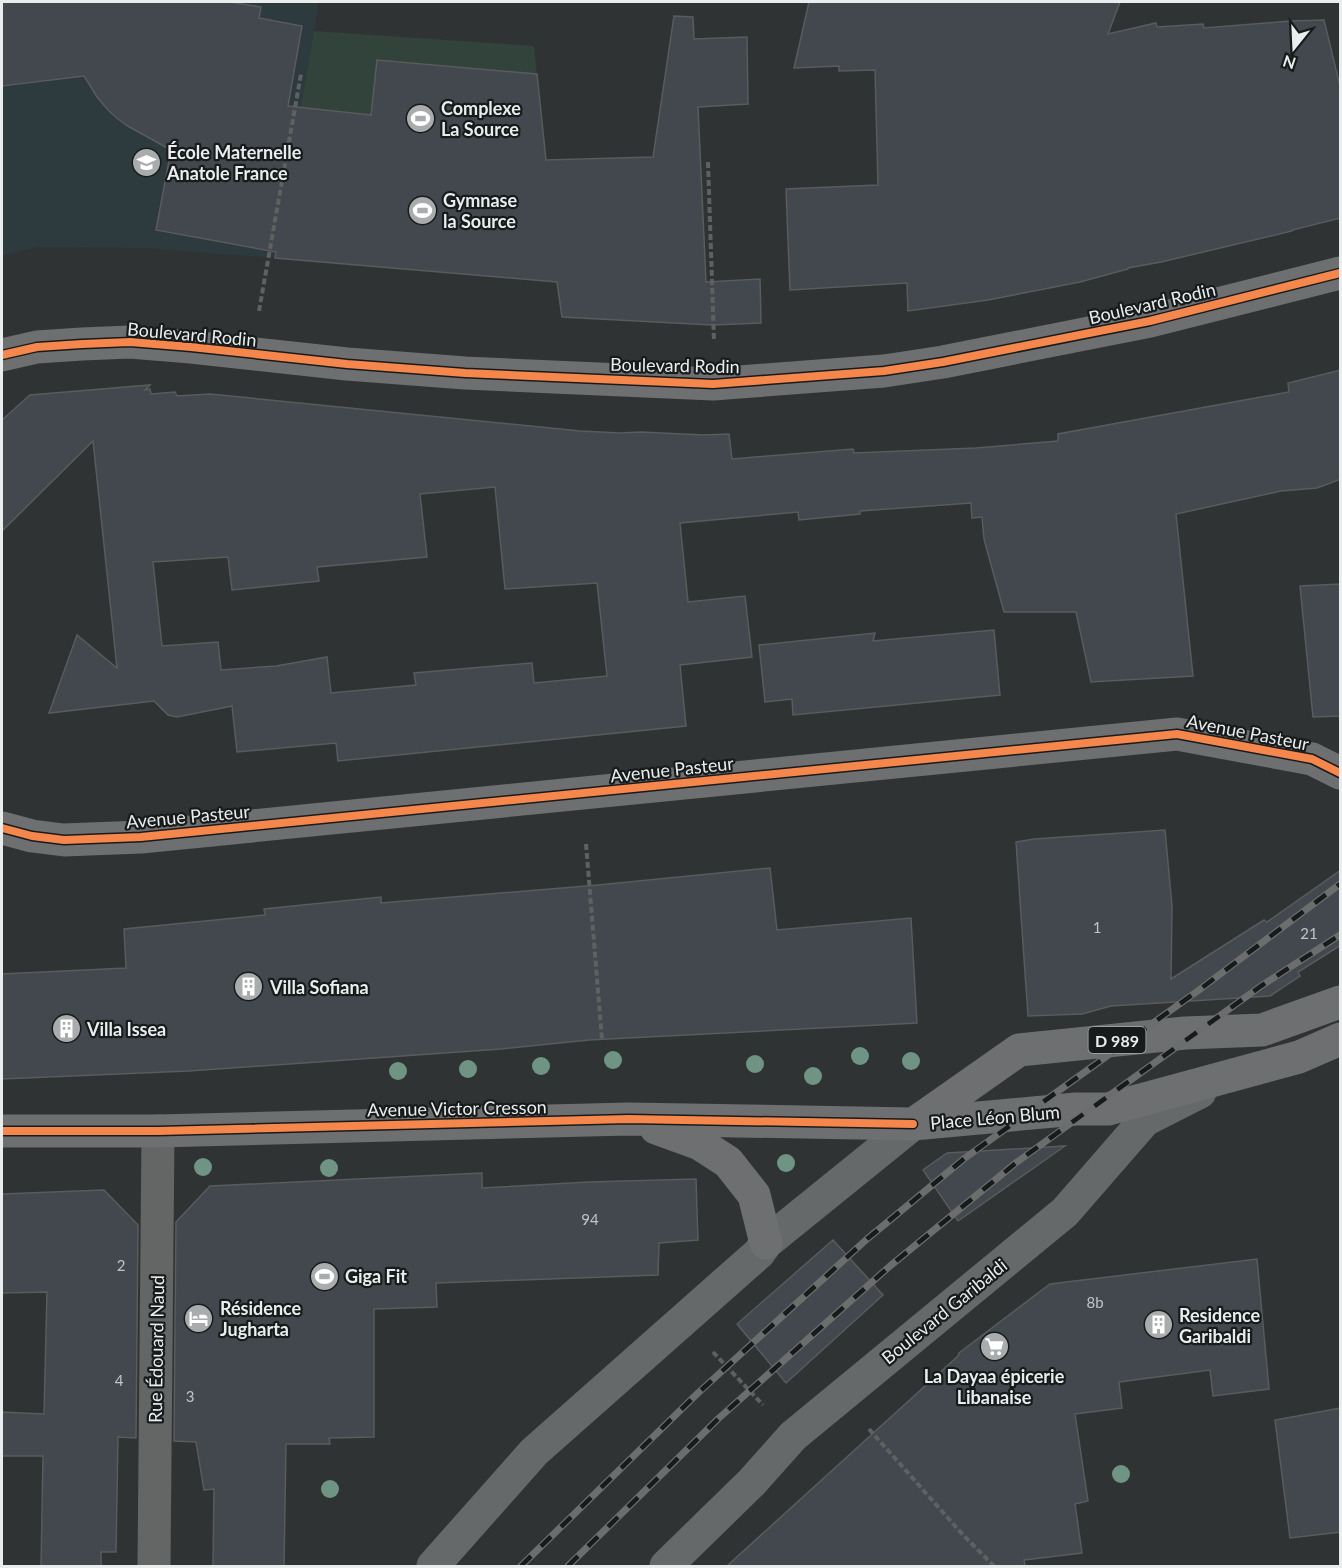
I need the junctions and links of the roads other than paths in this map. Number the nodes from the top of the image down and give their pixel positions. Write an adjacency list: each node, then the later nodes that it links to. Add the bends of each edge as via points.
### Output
1 (1341, 273): 2 (main road, Boulevard Rodin, via 1150,321 943,362 884,371 713,384 465,373 130,342 37,347)
2 (2, 355)
3 (1341, 773): 4 (main road, Avenue Pasteur, via 1312,759 1177,734 141,837 64,840)
4 (2, 828)
5 (1339, 1002): 9 (main road, Place Léon Blum / D 989, via 1262,1030 1185,1033 1019,1050)
6 (1341, 1039): 7 (main road, Place Léon Blum, via 1299,1057)
7 (1234, 1075): 9 (main road, Place Léon Blum, via 1108,1108); 15 (main road, Boulevard Garibaldi, via 1145,1120 1065,1212 793,1436)
8 (629, 1119): 9 (main road, Avenue Victor Cresson); 11 (main road, Avenue Victor Cresson); 12 (main road, via 700,1144 728,1162 754,1195)
9 (913, 1124): 12 (main road)
10 (2, 1131): 11 (main road, Avenue Victor Cresson)
11 (158, 1131): 13 (street, Rue Édouard Naud)
12 (766, 1243): 14 (main road, via 534,1452)
13 (154, 1566)
14 (433, 1566)
15 (666, 1566)

